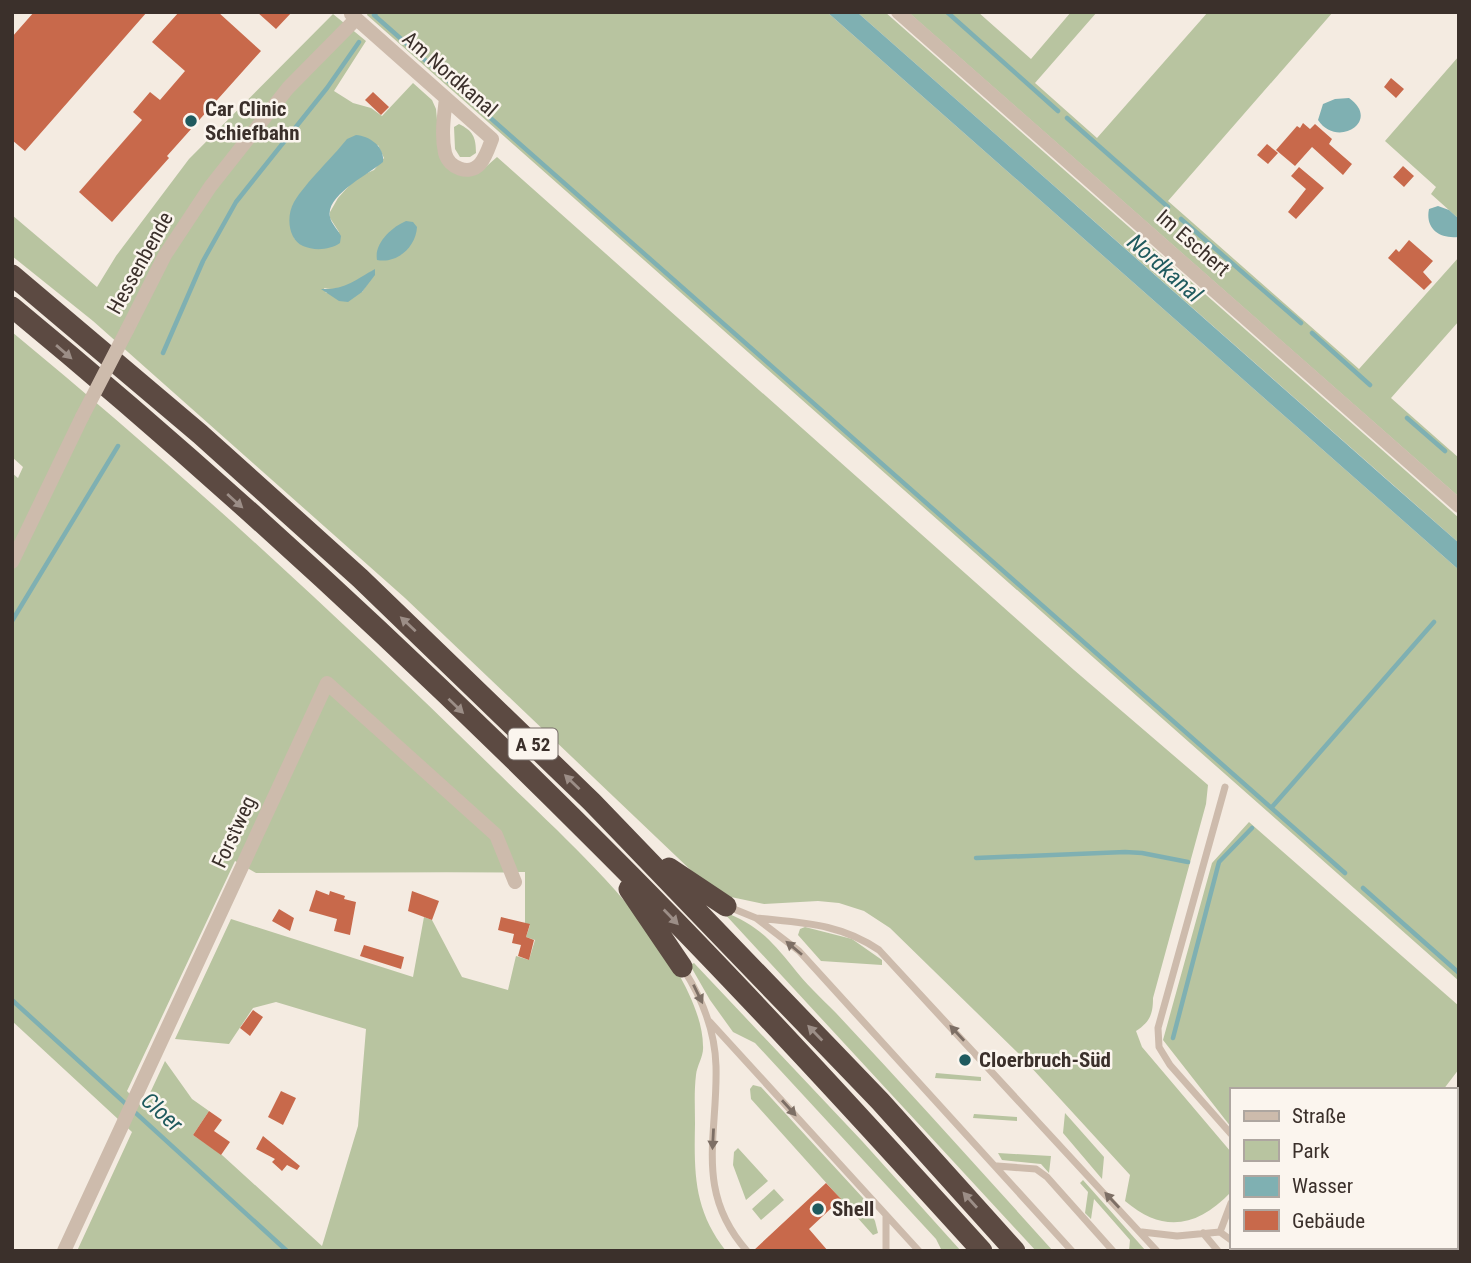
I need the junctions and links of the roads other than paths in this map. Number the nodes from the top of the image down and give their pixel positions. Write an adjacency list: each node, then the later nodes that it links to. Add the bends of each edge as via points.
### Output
1 (898, 12): 6 (street, Im Eschert)
2 (353, 16): 3 (street, Am Nordkanal); 7 (street, Hessenbende, bridge, via 288,88 210,187 165,255)
3 (446, 98): 3 (street, Am Nordkanal, via 445,154 454,166 472,170 480,165 492,139)
4 (12, 275): 9 (highway, A 52, one-way to 4, via 360,578 200,434)
5 (12, 307): 10 (highway, A 52, one-way to 10, via 365,617)
6 (1459, 506)
7 (12, 562)
8 (1225, 787): 16 (lane, via 1158,1028 1159,1047 1170,1065)
9 (592, 802): 12 (highway, via 666,866); 29 (highway, A 52, one-way to 9, via 880,1101)
10 (589, 834): 14 (highway); 28 (highway, A 52, one-way to 28)
11 (515, 883): 24 (street, Forstweg, via 496,835 327,683)
12 (726, 906): 13 (lane)
13 (756, 918): 17 (lane, one-way to 13, via 799,951); 20 (lane, one-way to 13, via 879,950 838,929)
14 (682, 967): 15 (lane, one-way to 15)
15 (710, 1022): 19 (lane, one-way to 19); 25 (lane, one-way to 25, via 716,1066 715,1198 724,1220)
16 (1230, 1133)
17 (997, 1166): 30 (lane); 31 (lane, via 1036,1169 1047,1177)
18 (1230, 1206): 22 (lane)
19 (886, 1214): 26 (lane); 27 (lane)
20 (1142, 1232): 21 (lane, via 1177,1237); 32 (lane)
21 (1203, 1233): 22 (lane); 33 (lane)
22 (1220, 1233): 23 (lane)
23 (1230, 1239)
24 (64, 1251)
25 (747, 1251)
26 (886, 1251)
27 (919, 1251)
28 (982, 1251)
29 (1015, 1251)
30 (1072, 1251)
31 (1113, 1251)
32 (1157, 1251)
33 (1218, 1251)

